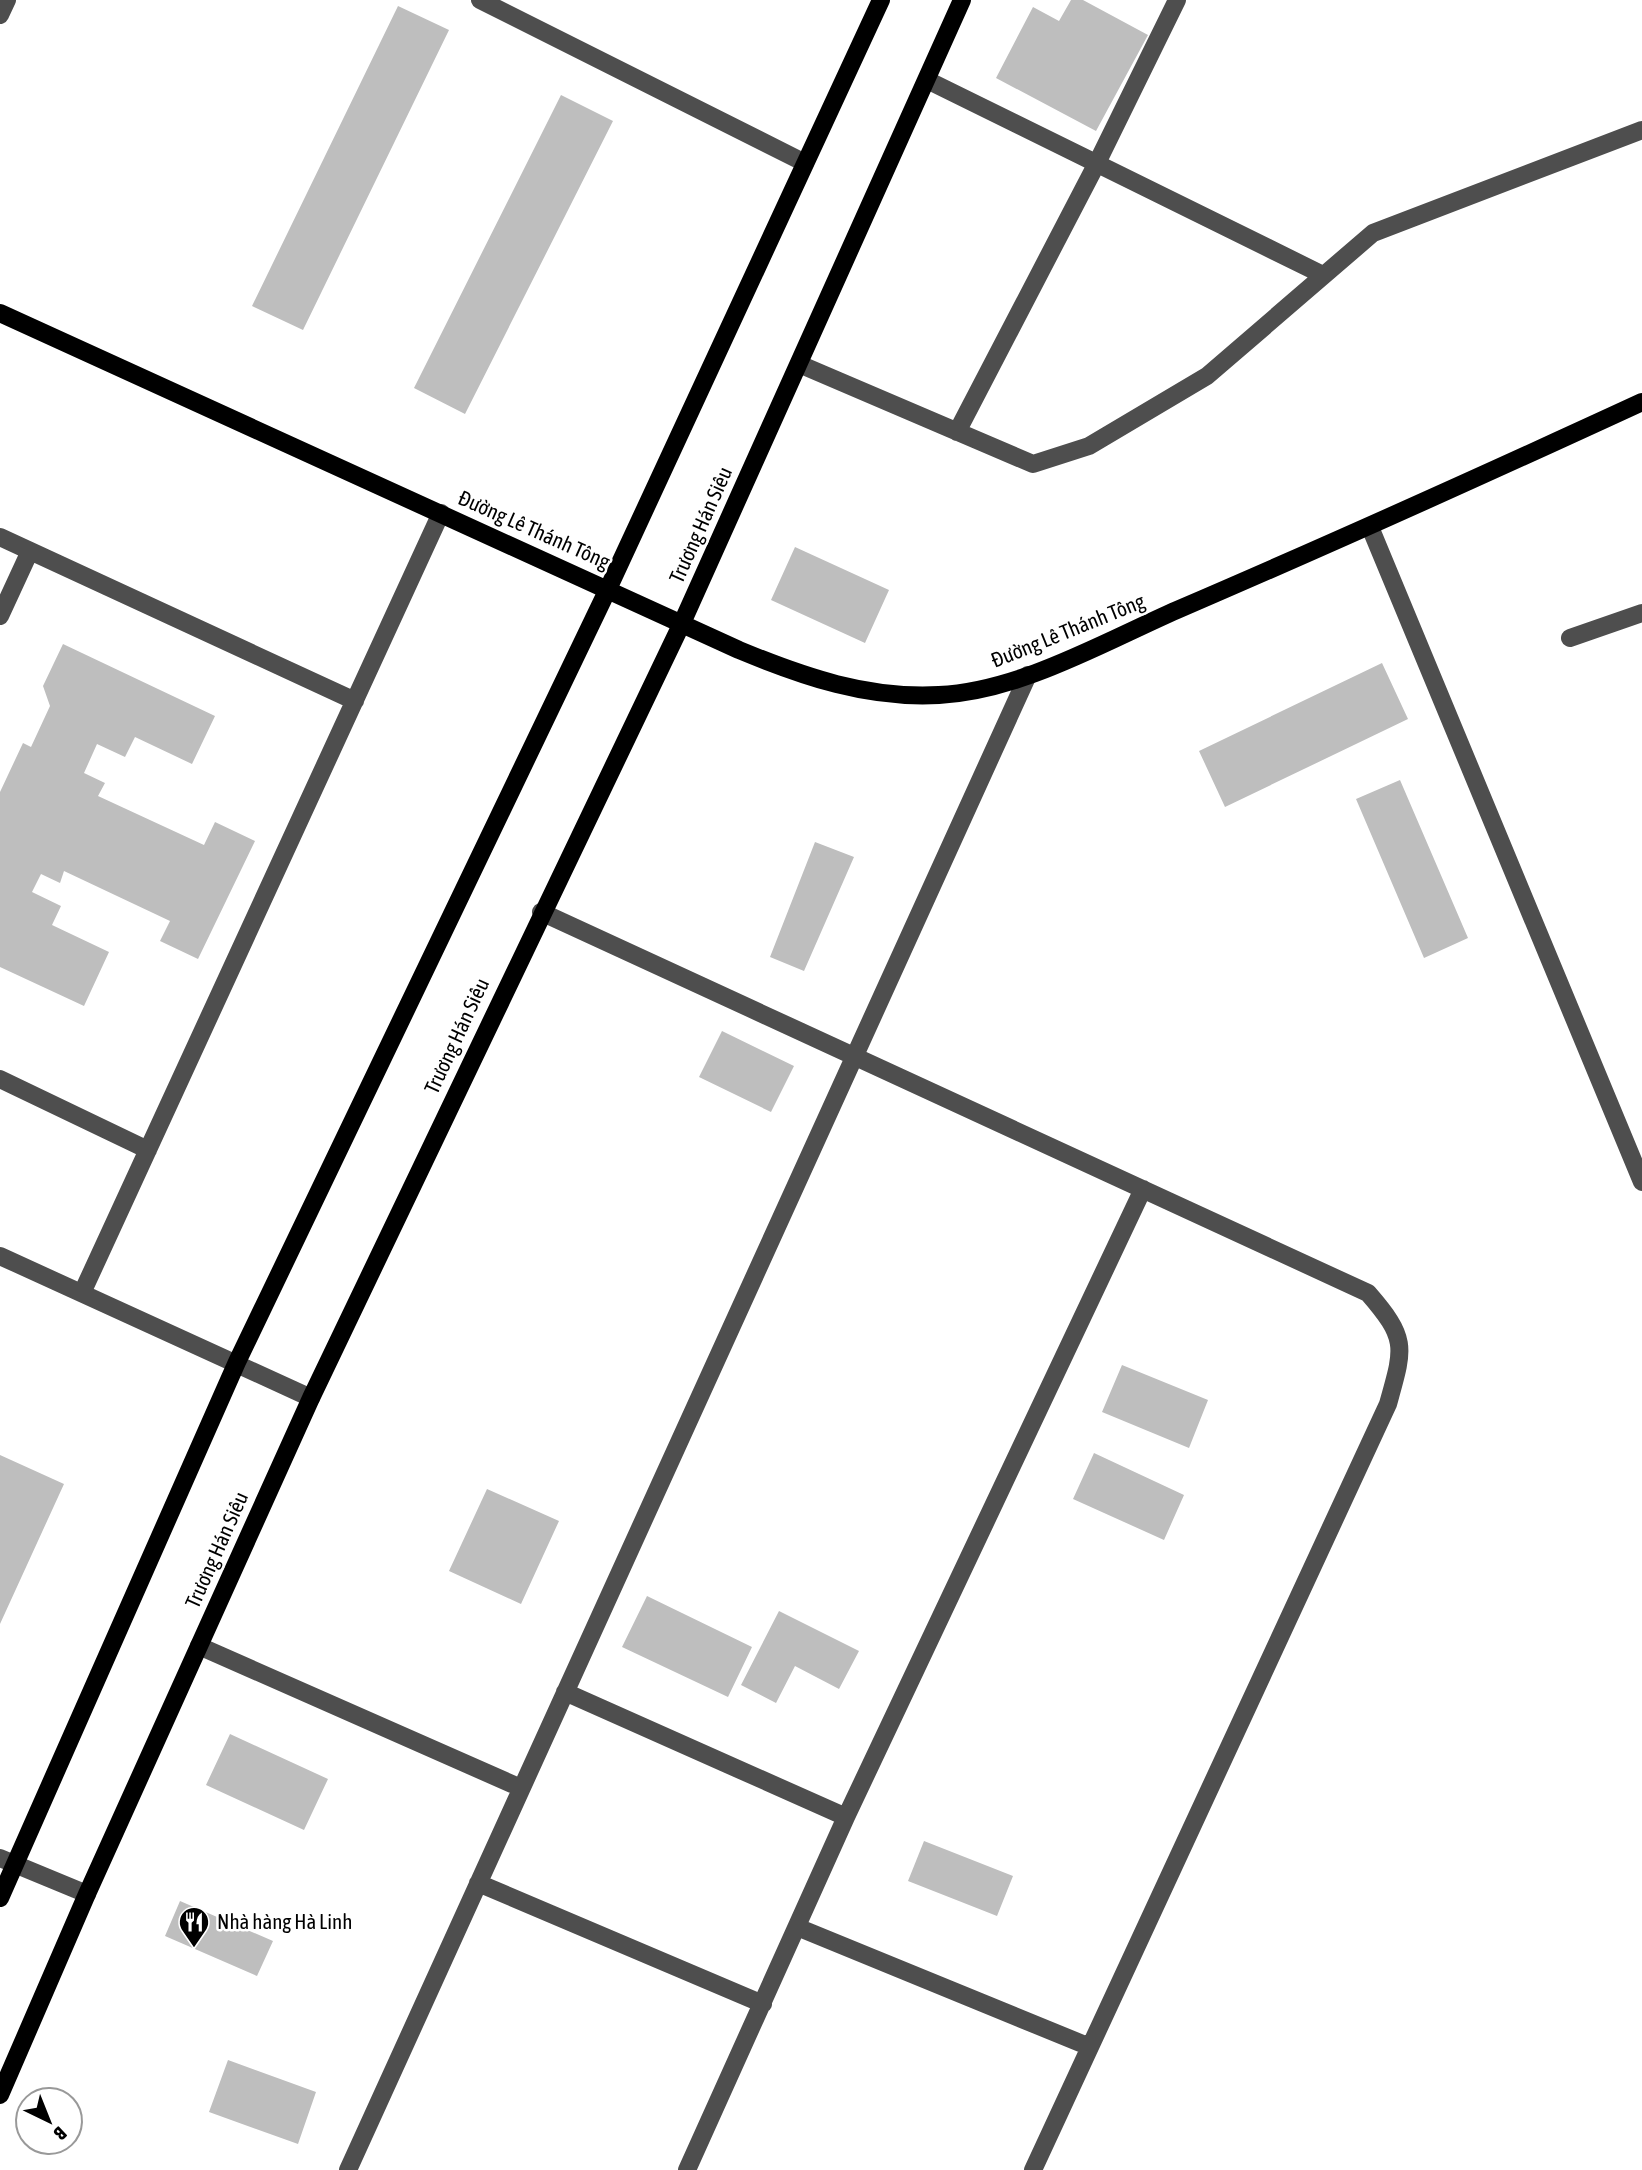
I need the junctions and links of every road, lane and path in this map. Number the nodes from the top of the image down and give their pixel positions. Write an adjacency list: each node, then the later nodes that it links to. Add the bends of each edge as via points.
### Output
1 (7, 0): 6 (street)
2 (480, 0): 9 (street)
3 (880, 0): 9 (main road)
4 (962, 0): 7 (main road, Trương Hán Siêu)
5 (1177, 0): 10 (street)
6 (0, 15)
7 (927, 80): 10 (street); 13 (main road, Trương Hán Siêu)
8 (1642, 130): 11 (street, via 1373,233)
9 (806, 163): 20 (main road)
10 (1097, 163): 11 (street); 15 (street)
11 (1323, 275): 15 (street, via 1207,376 1088,446 1033,464)
12 (0, 313): 16 (main road, Đường Lê Thánh Tông)
13 (799, 364): 15 (street); 23 (main road, Trương Hán Siêu)
14 (1642, 402): 17 (main road, Đường Lê Thánh Tông)
15 (957, 432)
16 (441, 513): 20 (main road, Đường Lê Thánh Tông); 26 (street)
17 (1370, 527): 25 (main road, Đường Lê Thánh Tông); 31 (street)
18 (0, 537): 19 (street)
19 (30, 551): 22 (street); 26 (street)
20 (608, 589): 23 (main road, Đường Lê Thánh Tông); 35 (main road)
21 (1642, 612): 24 (street)
22 (0, 616)
23 (682, 623): 25 (main road, Đường Lê Thánh Tông, via 784,669 863,691 941,695 984,689); 27 (main road, Trương Hán Siêu)
24 (1570, 638)
25 (1028, 675): 28 (street)
26 (355, 701): 30 (street)
27 (541, 912): 28 (street); 36 (main road, Trương Hán Siêu)
28 (856, 1056): 32 (street); 38 (street)
29 (0, 1079): 30 (street)
30 (148, 1150): 34 (street)
31 (1642, 1182)
32 (1143, 1189): 40 (street); 47 (street, via 1368,1293 1394,1322 1402,1357 1388,1404)
33 (0, 1256): 34 (street)
34 (82, 1293): 35 (street)
35 (237, 1362): 36 (street); 41 (main road)
36 (311, 1398): 37 (main road, Trương Hán Siêu)
37 (199, 1646): 39 (street); 43 (main road, Trương Hán Siêu)
38 (565, 1692): 39 (street); 40 (street)
39 (521, 1788): 42 (street)
40 (846, 1817): 45 (street)
41 (7, 1862): 43 (street); 44 (main road)
42 (478, 1883): 46 (street); 49 (street)
43 (87, 1894): 48 (main road, Trương Hán Siêu)
44 (0, 1898)
45 (797, 1927): 46 (street); 47 (street)
46 (763, 2004): 50 (street)
47 (1090, 2047): 51 (street)
48 (0, 2095)
49 (348, 2170)
50 (687, 2170)
51 (1033, 2170)

